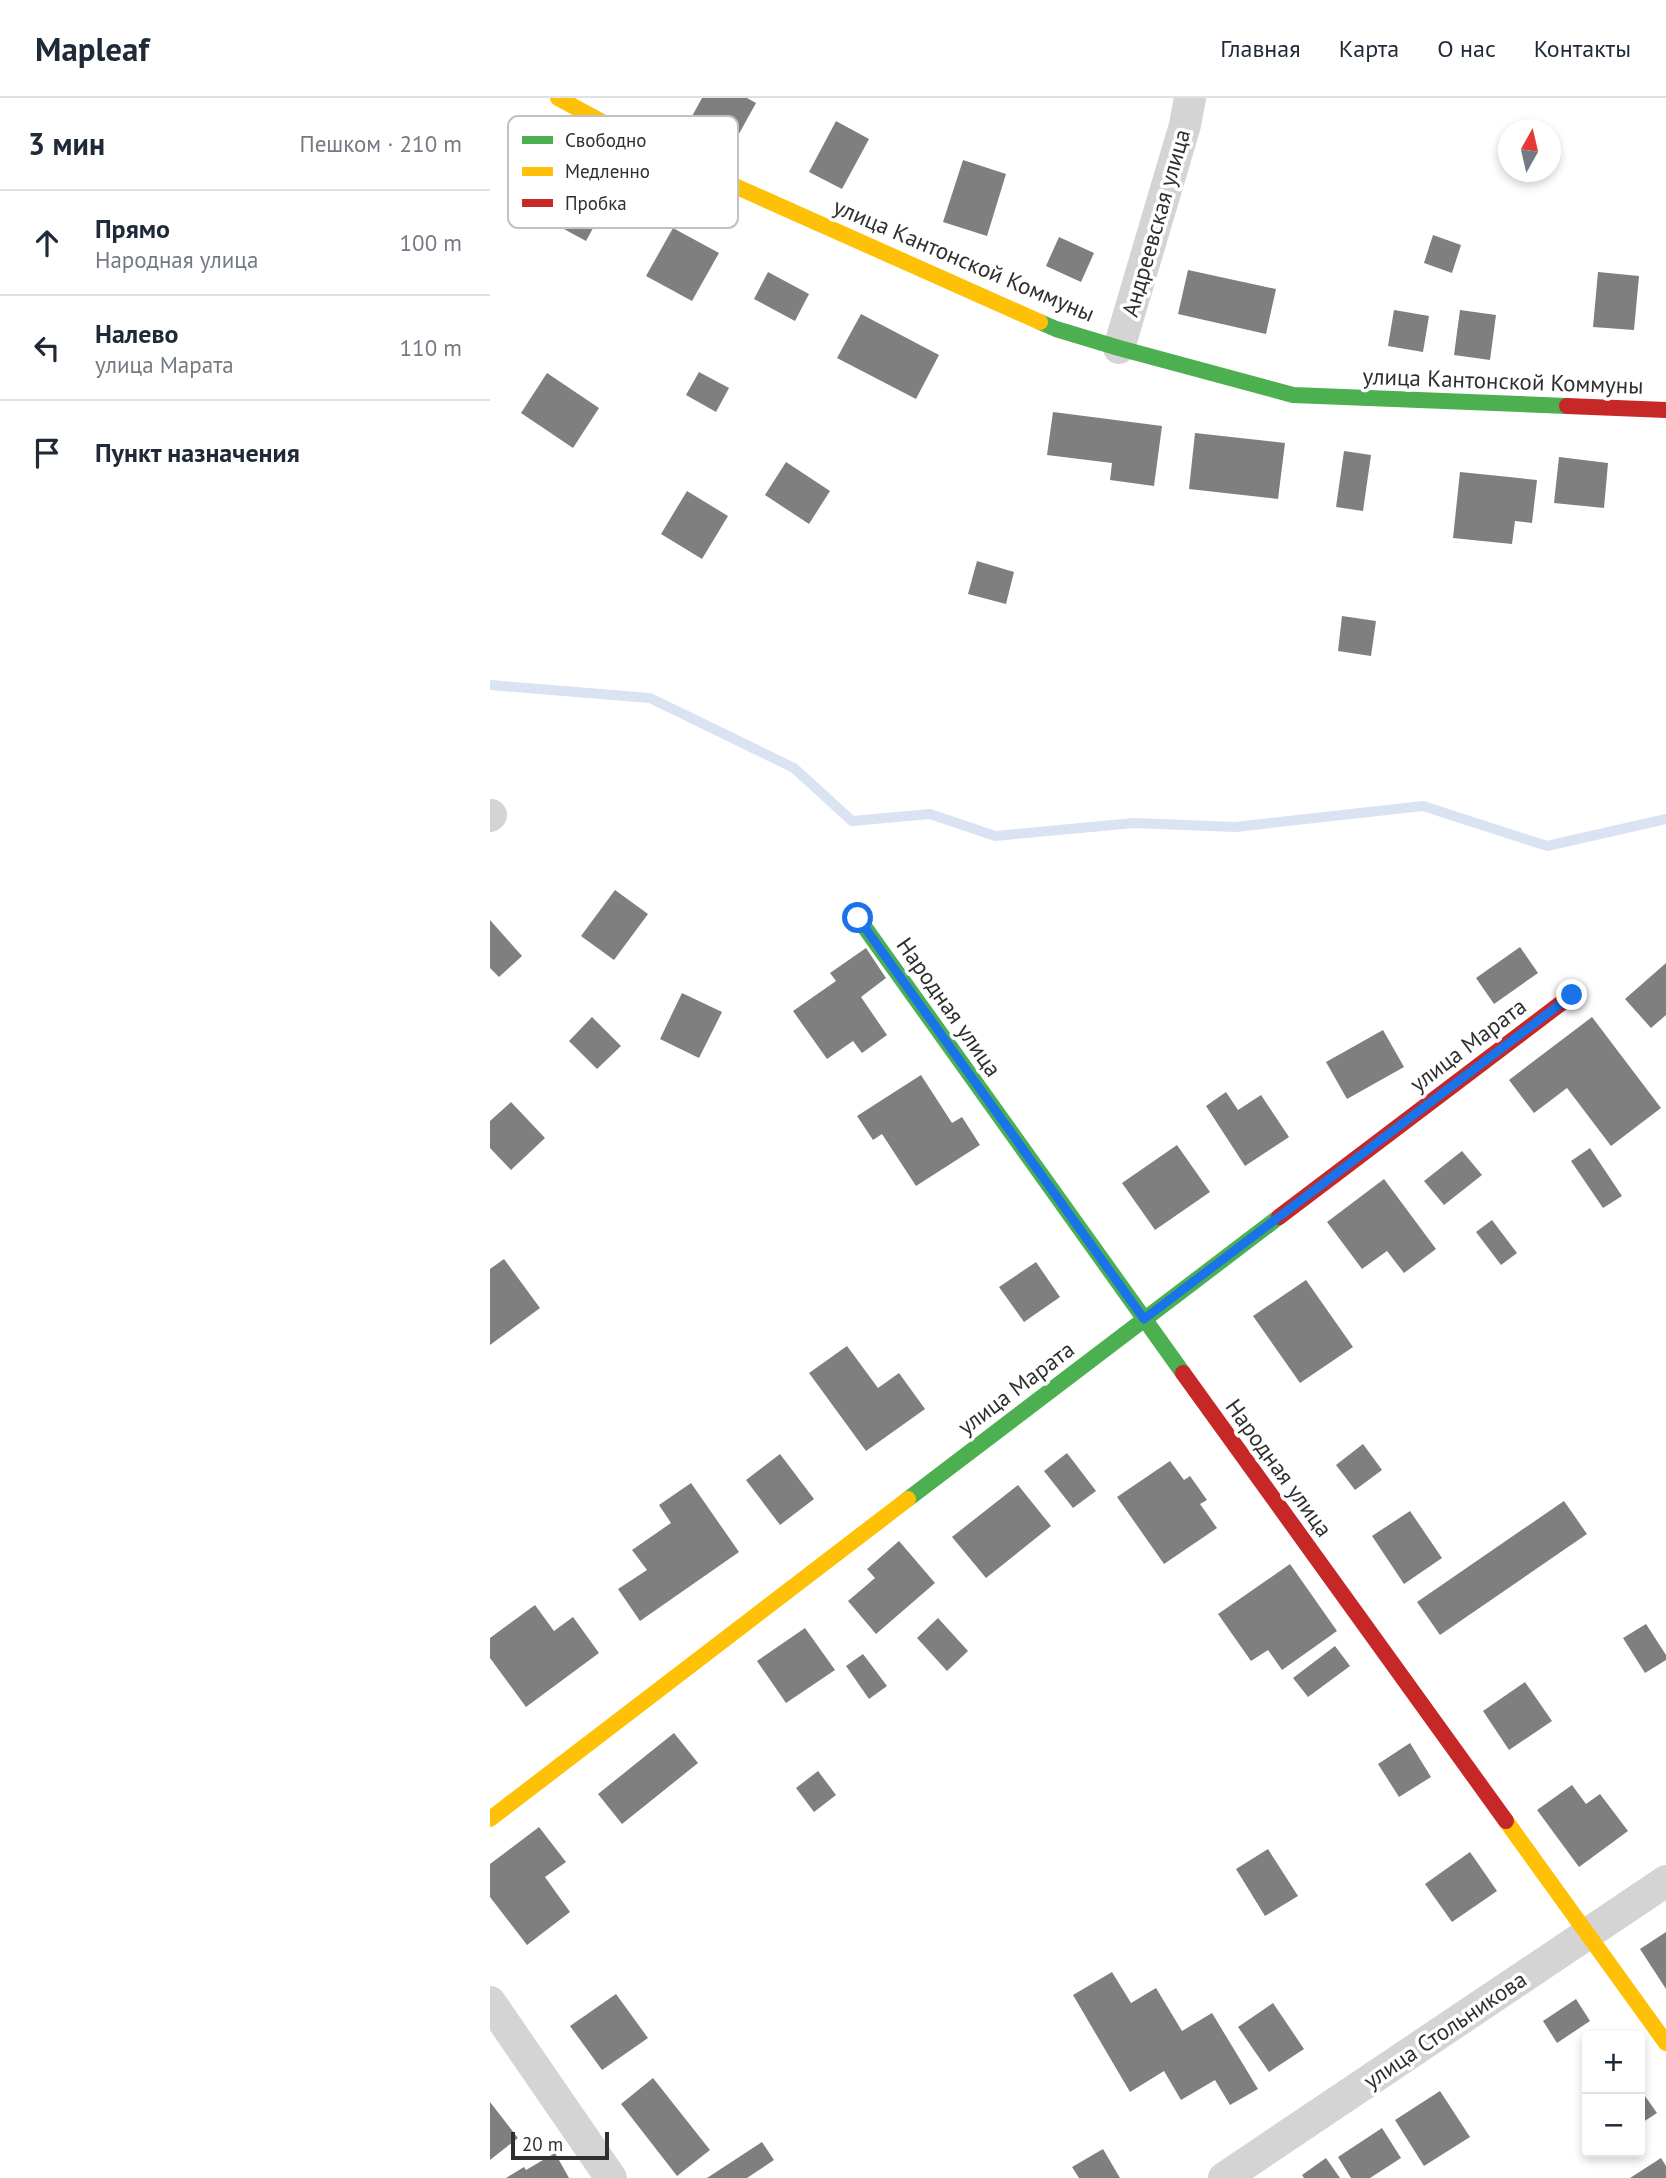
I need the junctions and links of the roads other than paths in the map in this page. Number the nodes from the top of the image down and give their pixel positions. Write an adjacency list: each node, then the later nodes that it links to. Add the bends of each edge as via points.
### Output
1 (558, 98): 3 (street, улица Кантонской Коммуны)
2 (1190, 98): 5 (street, Андреевская улица)
3 (592, 116)
4 (738, 187): 5 (street, улица Кантонской Коммуны, via 1056,328)
5 (1119, 348): 6 (street, улица Кантонской Коммуны, via 1293,395)
6 (1666, 410)
7 (858, 918): 9 (street, Народная улица)
8 (1572, 995): 9 (street, улица Марата)
9 (1144, 1319): 10 (street, улица Марата); 12 (street, Народная улица)
10 (490, 1819)
11 (1666, 1881): 12 (street, улица Стольникова)
12 (1587, 1936): 14 (street, Народная улица); 16 (street, улица Стольникова)
13 (490, 2002): 15 (street)
14 (1666, 2043)
15 (611, 2178)
16 (1224, 2178)

